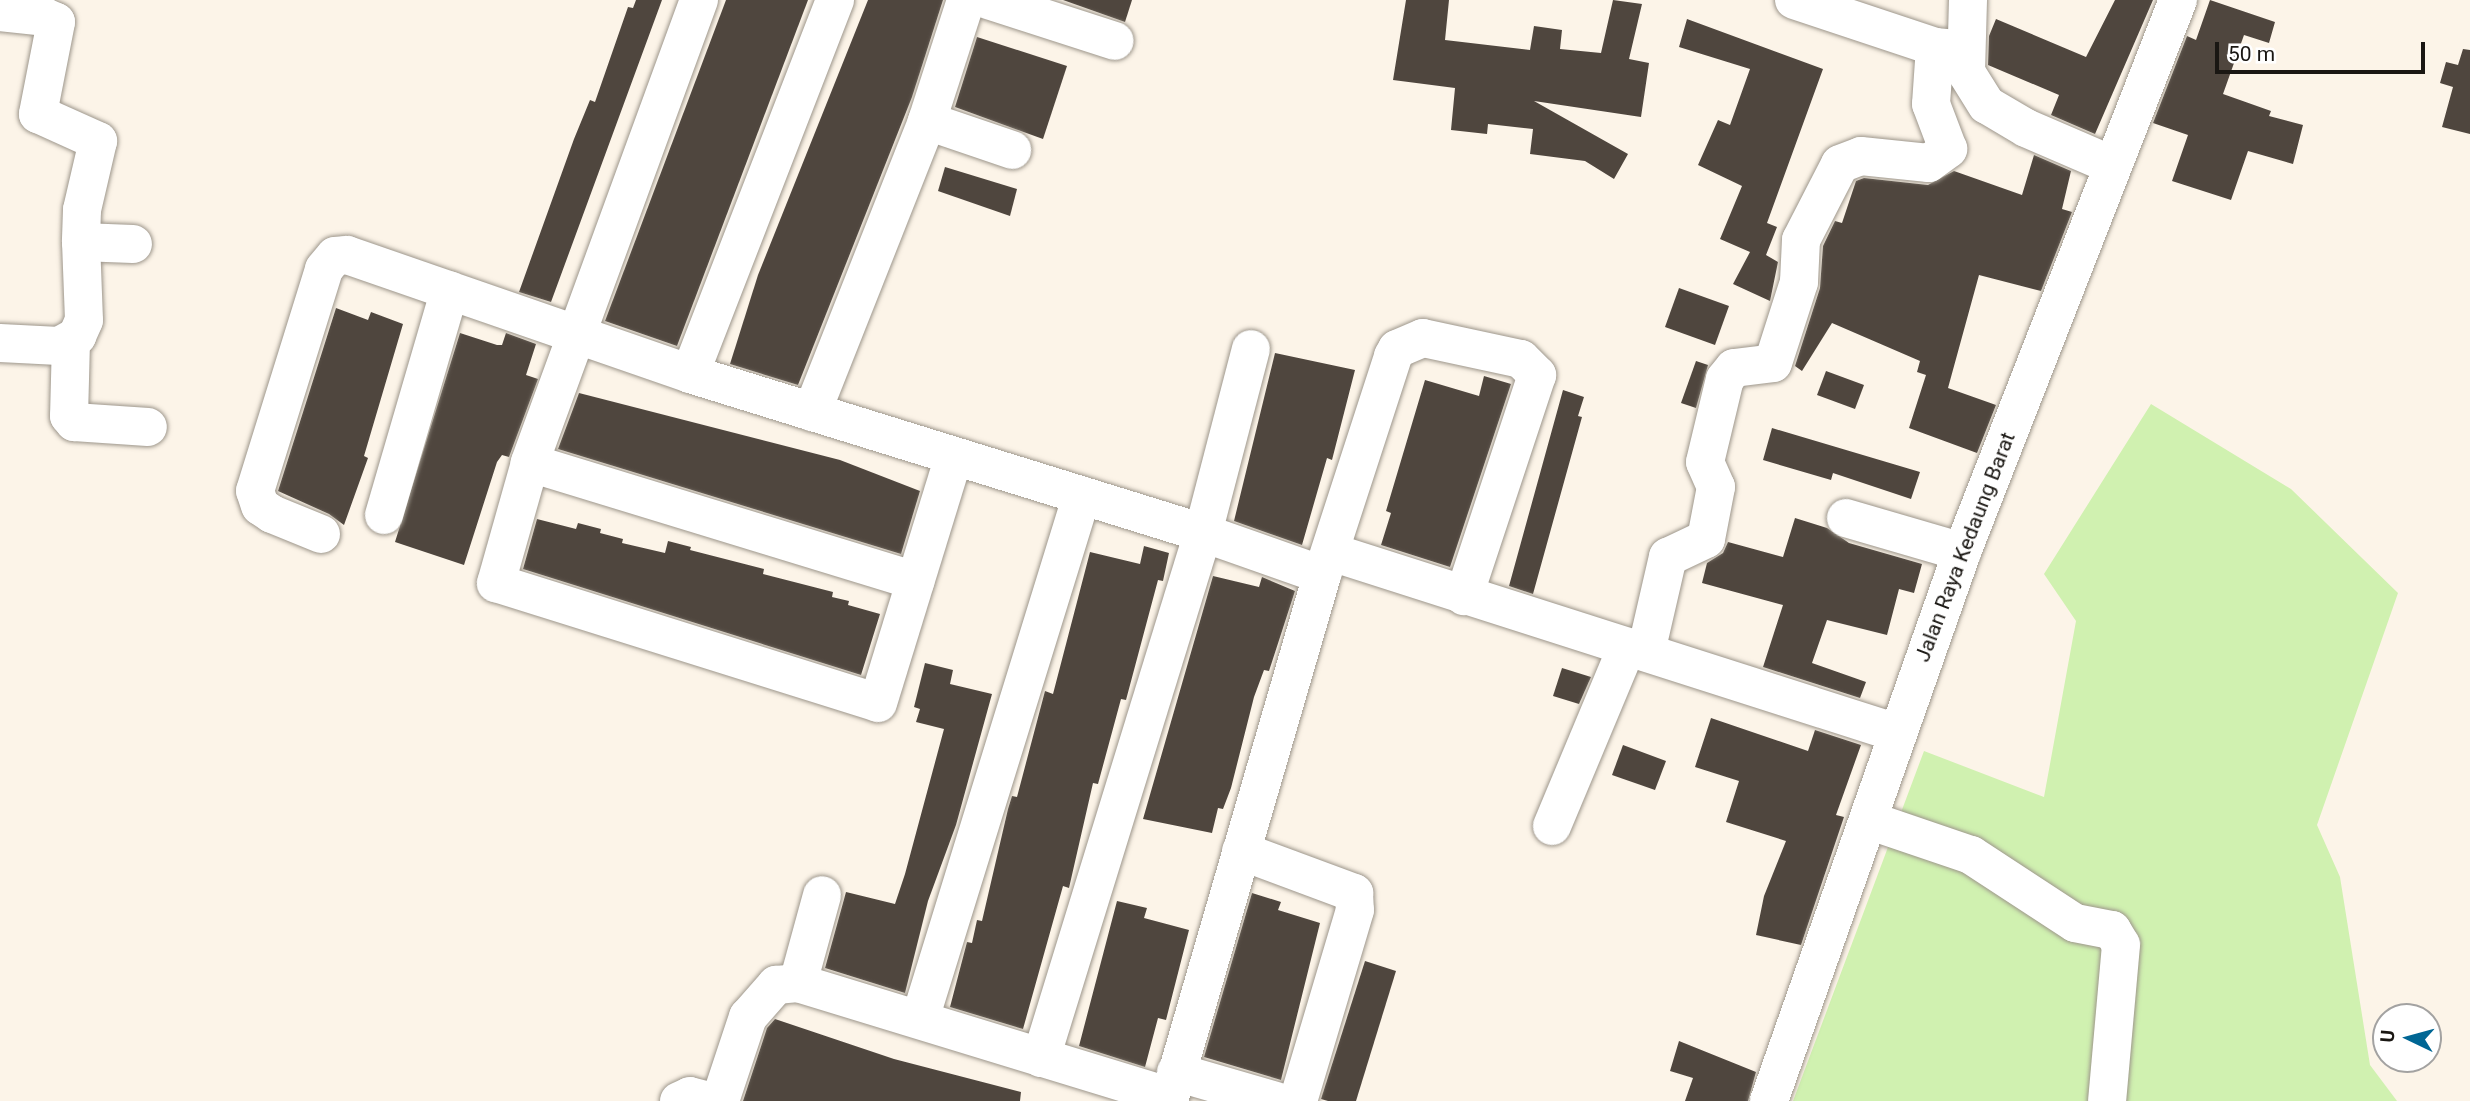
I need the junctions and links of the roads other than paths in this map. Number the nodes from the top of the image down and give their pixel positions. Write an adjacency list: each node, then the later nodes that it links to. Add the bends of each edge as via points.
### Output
1 (699, 0): 17 (street)
2 (835, 0): 21 (street)
3 (966, 0): 11 (street)
4 (988, 0): 9 (street)
5 (1794, 0): 10 (street)
6 (1968, 0): 10 (street)
7 (2178, 0): 13 (street, Jalan Raya Kedaung Barat)
8 (0, 12): 14 (street, via 45,16 56,22 42,75 38,114 98,141 82,210)
9 (1115, 41)
10 (1950, 48): 13 (street, via 1987,105 2026,128); 35 (street, via 1931,104 1948,149 1929,163 1861,156 1840,164 1801,240 1799,282 1773,363 1734,368 1725,379 1705,462 1716,486 1706,539 1668,557)
11 (927, 121): 12 (street); 22 (street)
12 (1012, 150)
13 (2112, 165): 31 (street, Jalan Raya Kedaung Barat)
14 (81, 242): 15 (street); 18 (street, via 84,320)
15 (134, 244)
16 (450, 290): 17 (street); 27 (street); 30 (street, via 347,255 335,256 324,270 255,491 260,506 272,514)
17 (576, 334): 21 (street); 25 (street)
18 (71, 341): 19 (street, via 48,347); 23 (street, via 69,416 74,422)
19 (0, 343)
20 (1251, 349): 29 (street)
21 (690, 373): 22 (street)
22 (812, 412): 24 (street)
23 (148, 426)
24 (954, 456): 26 (street); 33 (street)
25 (530, 463): 33 (street); 33 (street, via 496,583 878,703)
26 (1082, 495): 29 (street); 42 (street)
27 (384, 515)
28 (1846, 518): 31 (street)
29 (1203, 533): 32 (street); 43 (street)
30 (321, 534)
31 (1962, 552): 36 (street, Jalan Raya Kedaung Barat)
32 (1326, 563): 34 (street); 34 (street, via 1397,349 1423,338 1521,359 1537,375 1535,387); 39 (street)
33 (915, 580)
34 (1464, 596): 35 (street)
35 (1637, 650): 36 (street); 38 (street)
36 (1897, 733): 37 (street, Jalan Raya Kedaung Barat)
37 (1868, 820): 50 (street, Jalan Raya Kedaung Barat); 51 (street, via 1971,855 2075,923 2112,930 2121,945)
38 (1552, 825)
39 (1241, 851): 44 (street); 49 (street, via 1354,893 1355,910)
40 (822, 895): 41 (street)
41 (798, 983): 42 (street); 47 (street, via 776,985 748,1017)
42 (920, 1019): 43 (street)
43 (1041, 1058): 44 (street)
44 (1172, 1090): 48 (street)
45 (679, 1101): 46 (street, via 690,1096)
46 (709, 1101)
47 (720, 1101)
48 (1276, 1101)
49 (1298, 1101)
50 (1769, 1101)
51 (2107, 1101)

